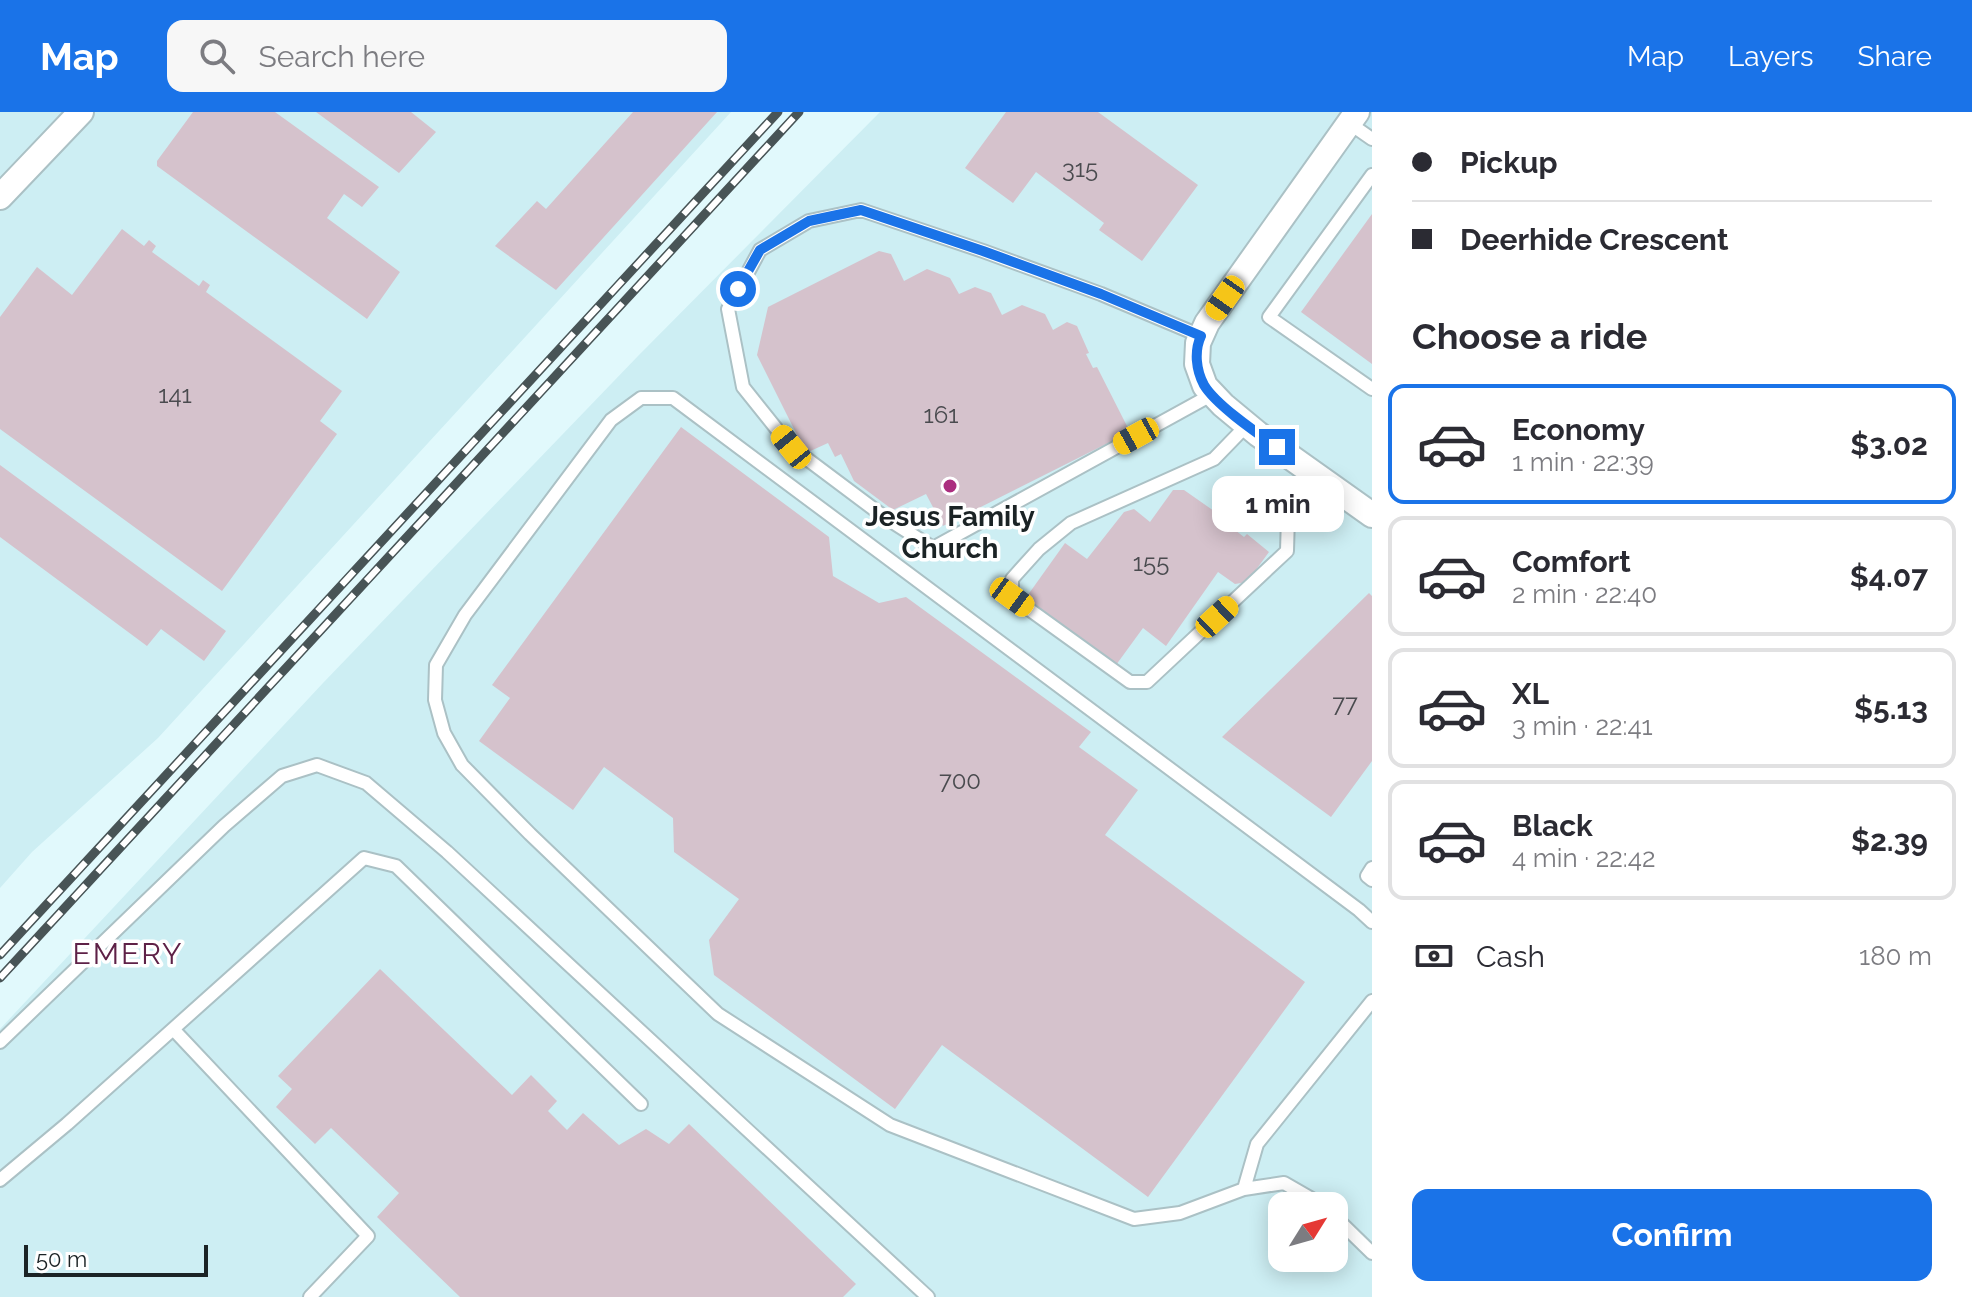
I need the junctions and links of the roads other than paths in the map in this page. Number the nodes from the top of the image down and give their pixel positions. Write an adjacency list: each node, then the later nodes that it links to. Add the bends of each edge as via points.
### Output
1 (81, 112): 5 (street)
2 (1353, 117): 3 (lane); 6 (street)
3 (1372, 139)
4 (1372, 175): 7 (lane, via 1269,317)
5 (0, 197)
6 (1201, 336): 8 (street, via 1197,364); 8 (lane, via 1101,294 861,210 809,221 760,250 728,309 743,387 791,447 933,548)
7 (1372, 389)
8 (1213, 394): 9 (street)
9 (1247, 425): 10 (street); 10 (lane, via 1214,459 1071,523 1012,579 1012,597 1130,682 1147,682 1287,551 1288,516)
10 (1315, 474): 11 (street)
11 (1372, 515)
12 (1372, 868): 13 (lane, via 1367,876)
13 (1372, 880)
14 (1372, 922): 20 (lane, via 673,398 641,398 611,420 465,615 436,665 435,700 444,733 462,765 718,1014 890,1125 1134,1219 1180,1213)
15 (1372, 1001): 20 (lane, via 1257,1144)
16 (173, 1029): 18 (lane, via 364,858 396,866); 19 (lane); 24 (lane, via 368,1236)
17 (0, 1042): 25 (lane, via 224,826 282,776 317,765 366,783 447,852)
18 (641, 1104)
19 (0, 1180)
20 (1244, 1189): 21 (lane, via 1284,1183)
21 (1300, 1192)
22 (1348, 1230): 23 (lane)
23 (1372, 1253)
24 (310, 1297)
25 (928, 1297)

